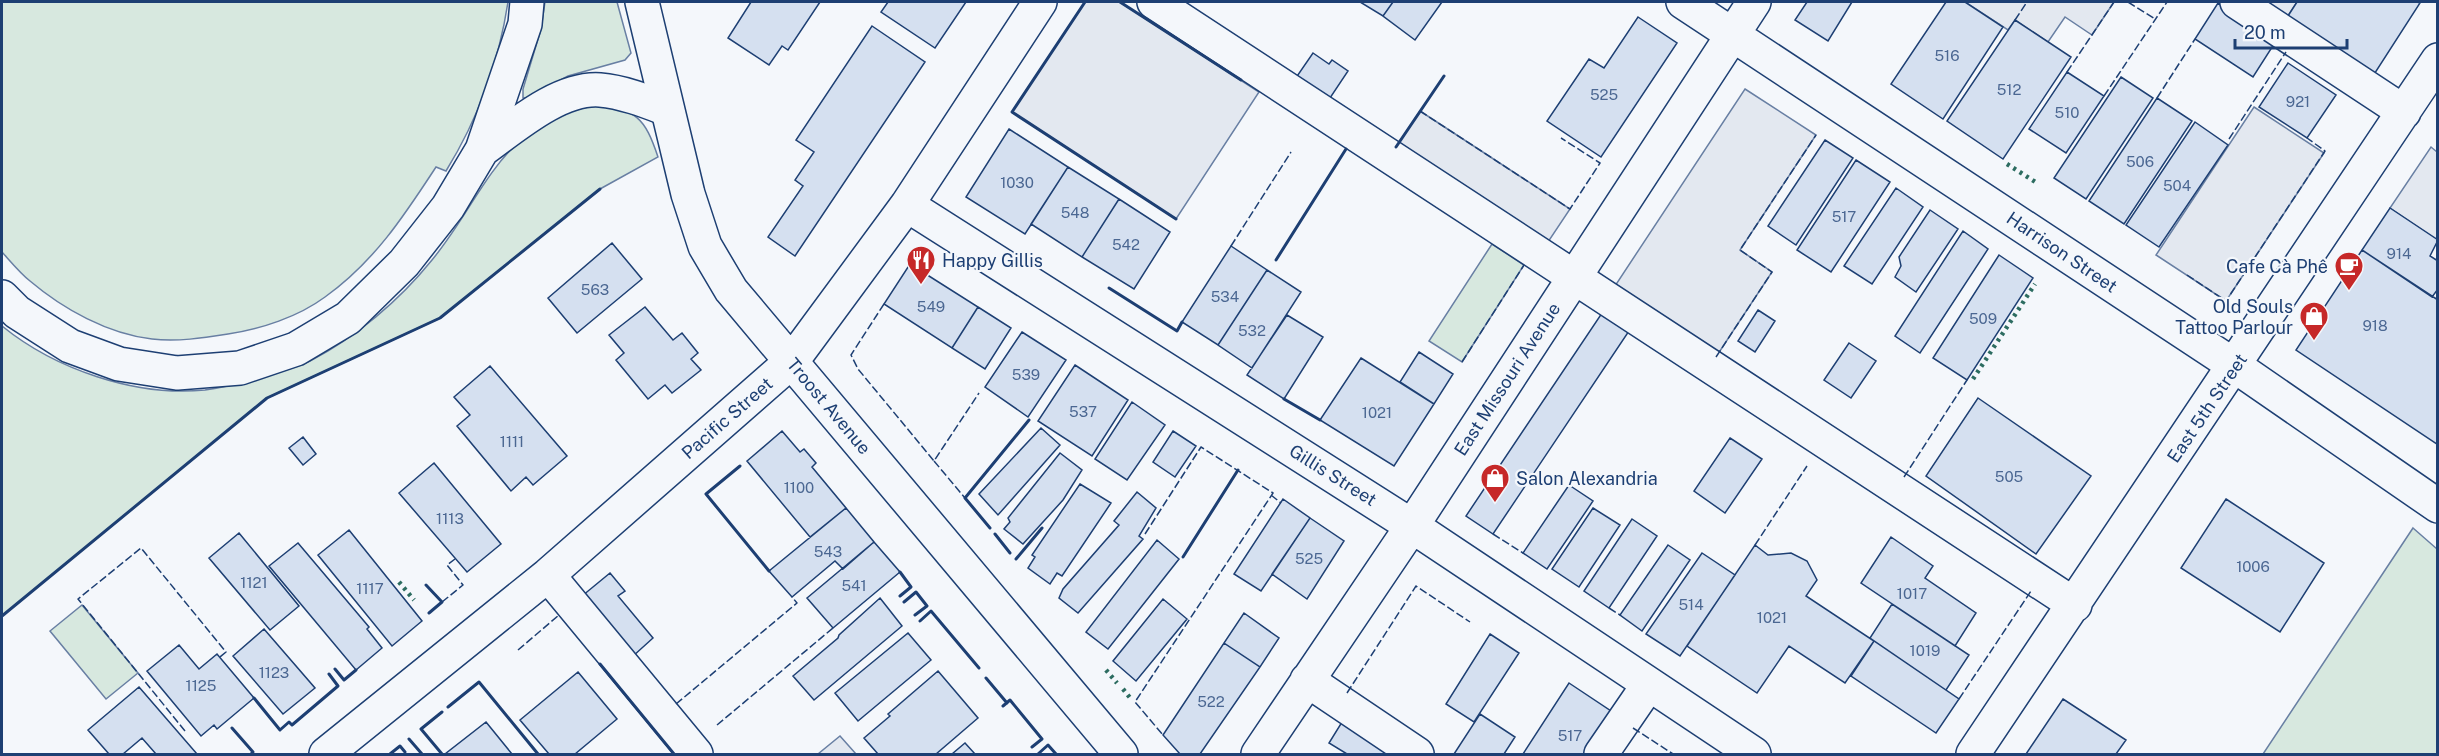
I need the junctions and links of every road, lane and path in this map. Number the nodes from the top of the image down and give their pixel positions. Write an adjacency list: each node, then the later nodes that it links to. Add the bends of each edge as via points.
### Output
1 (527, 2): 12 (main road, via 525,24)
2 (642, 2): 10 (main road, Troost Avenue)
3 (1040, 2): 13 (main road, Pacific Street)
4 (1154, 2): 14 (main road)
5 (1683, 2): 8 (main road, Harrison Street)
6 (1754, 2): 8 (main road, East Missouri Avenue)
7 (2237, 2): 11 (main road)
8 (1733, 34): 14 (main road, East Missouri Avenue); 17 (main road, Harrison Street)
9 (2438, 60): 11 (main road, East 5th Street)
10 (667, 109): 12 (main road, via 598,90 565,96); 16 (main road, Troost Avenue, via 705,246 731,290)
11 (2404, 112): 17 (main road, East 5th Street)
12 (482, 150): 15 (main road, via 448,207 404,263 348,318 296,349 240,368 177,373 119,364 70,346 17,312)
13 (907, 205): 16 (main road, Pacific Street); 19 (main road, Gillis Street)
14 (1574, 277): 19 (main road, East Missouri Avenue); 21 (main road)
15 (2, 297)
16 (792, 360): 20 (main road, Pacific Street); 26 (main road, Troost Avenue)
17 (2235, 366): 18 (main road, Harrison Street); 21 (main road, East 5th Street)
18 (2438, 506)
19 (1412, 526): 22 (main road, East Missouri Avenue); 23 (main road, Gillis Street)
20 (548, 575): 24 (main road, Pacific Street); 25 (main road)
21 (2075, 605): 31 (main road, East 5th Street)
22 (1307, 680): 27 (main road, East Missouri Avenue); 28 (main road)
23 (1649, 684): 29 (main road); 30 (main road, Gillis Street)
24 (326, 754)
25 (696, 754)
26 (1121, 754)
27 (1258, 754)
28 (1418, 754)
29 (1601, 754)
30 (1754, 754)
31 (1974, 754)

